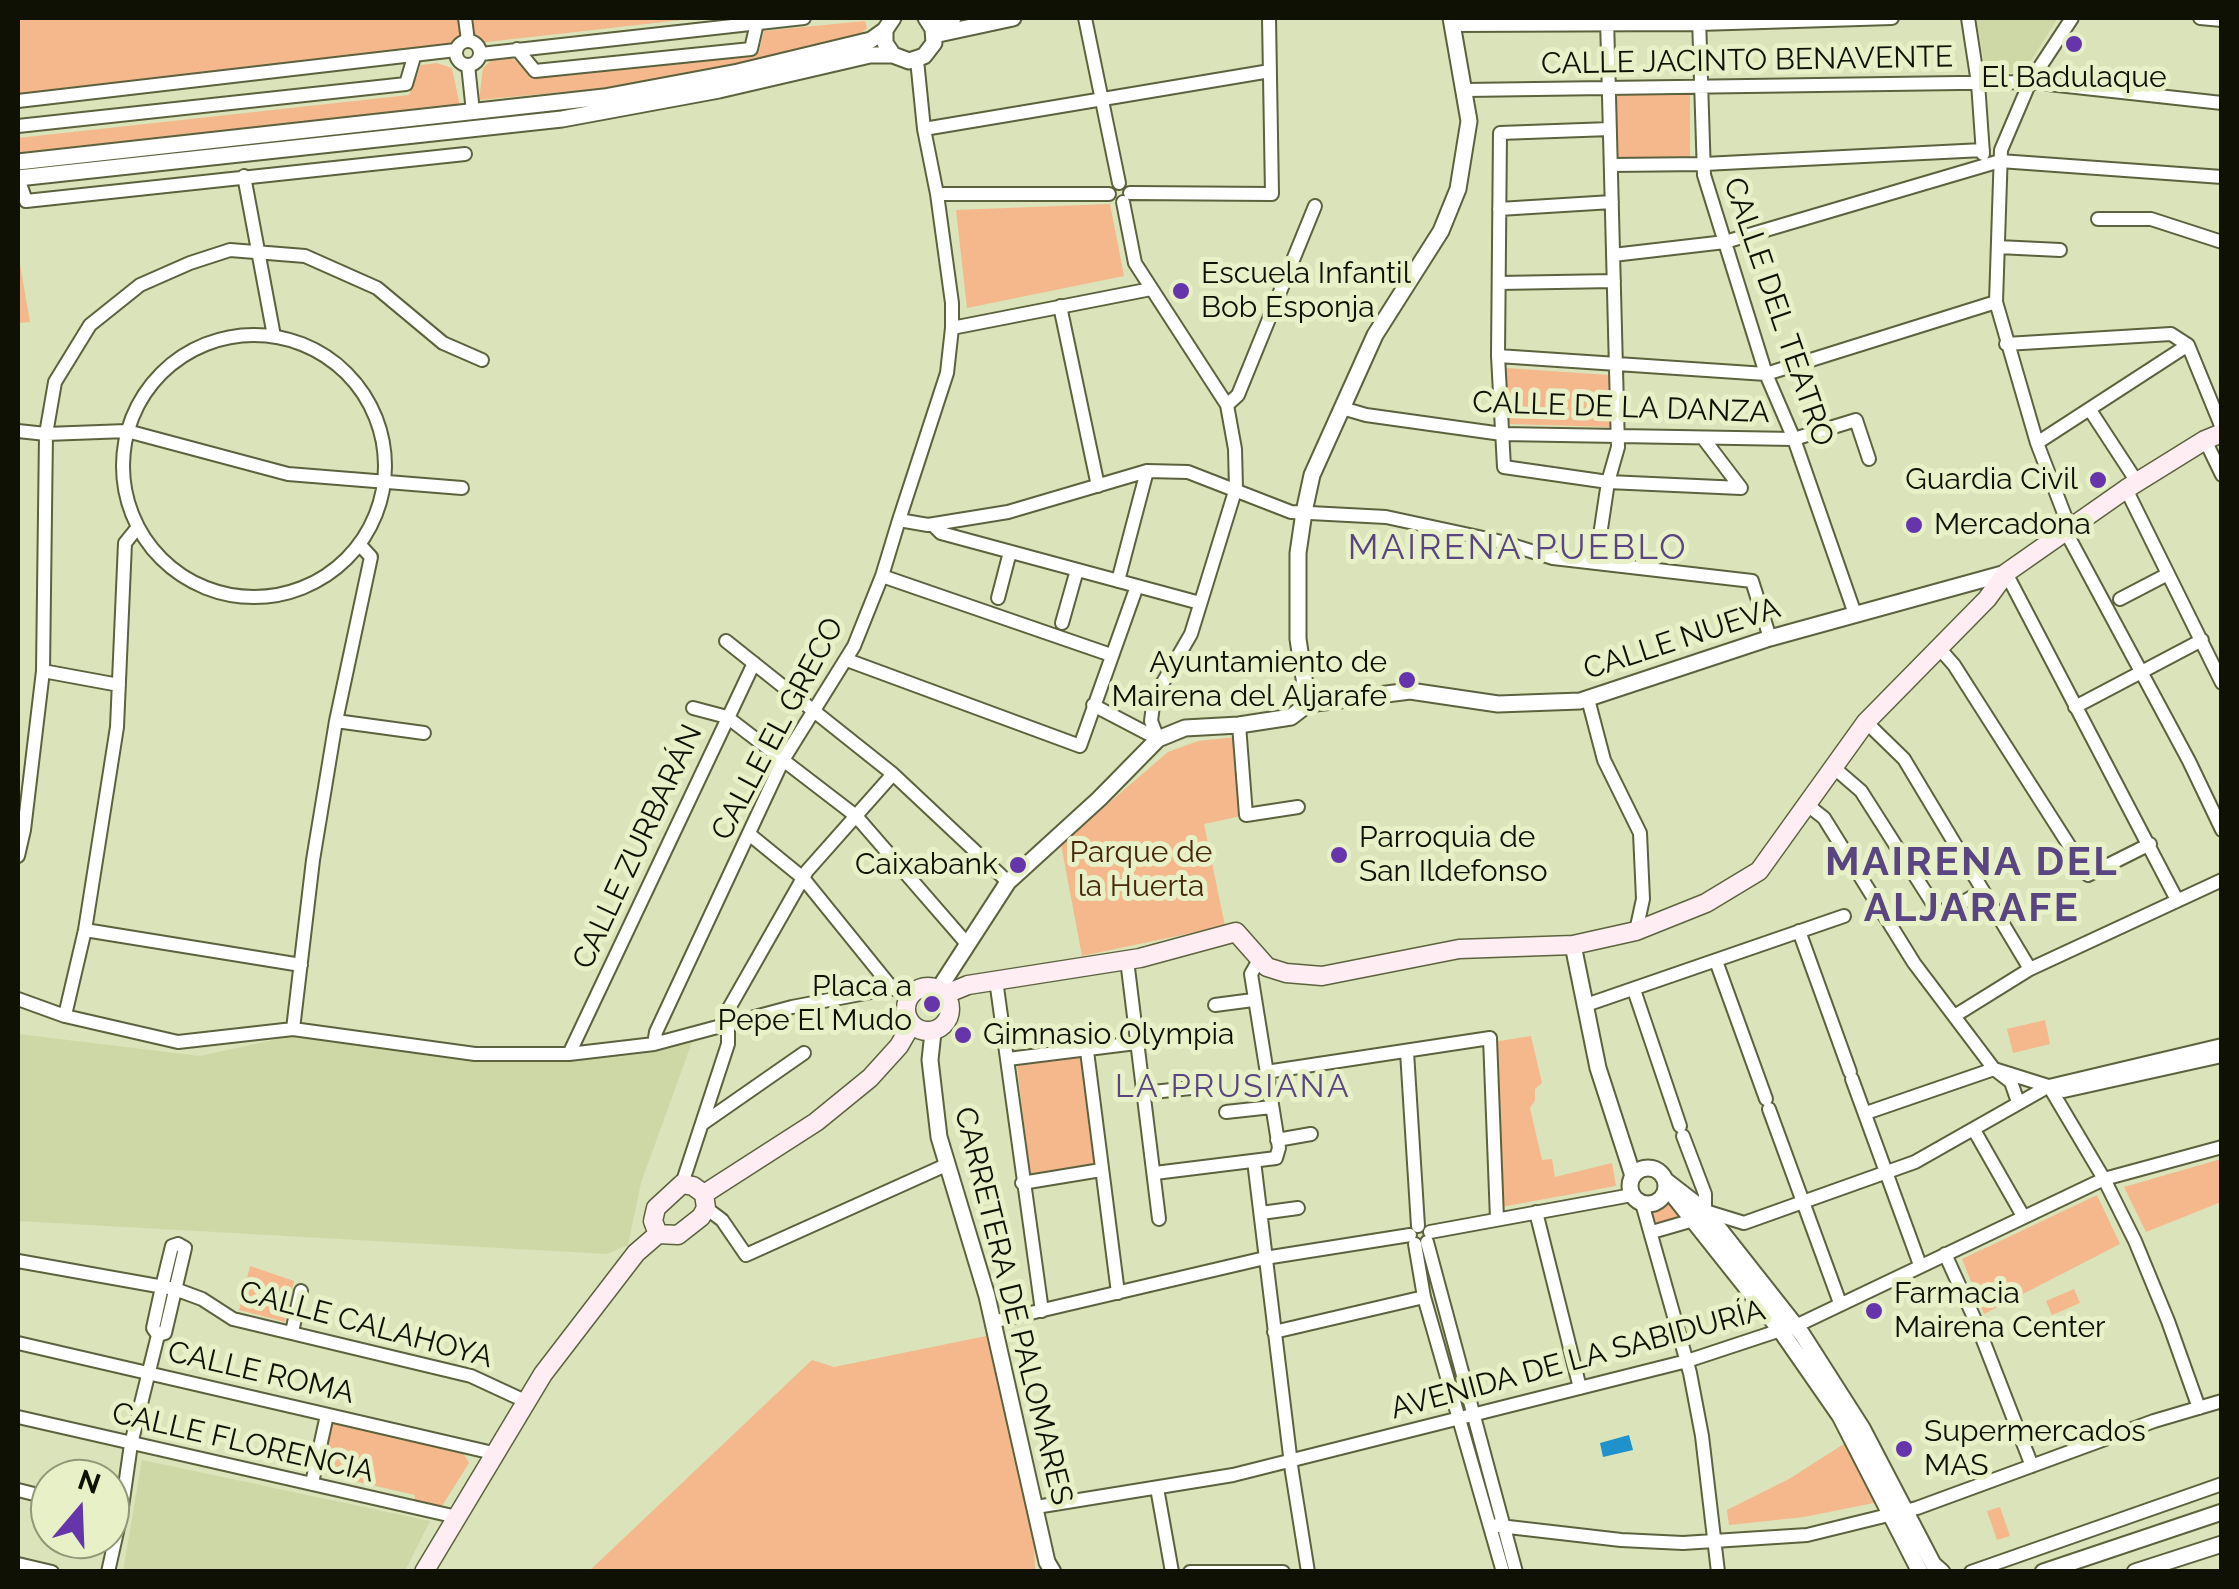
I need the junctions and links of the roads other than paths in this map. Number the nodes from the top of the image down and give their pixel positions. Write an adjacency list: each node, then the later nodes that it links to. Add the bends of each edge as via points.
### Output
1 (465, 18): 19 (street)
2 (804, 18): 16 (street)
3 (953, 18): 18 (street)
4 (1013, 18): 18 (street)
5 (1085, 18): 32 (street)
6 (1269, 18): 26 (street)
7 (1892, 18): 12 (street)
8 (1968, 18): 27 (street)
9 (2072, 18): 28 (street)
10 (2200, 18): 13 (street)
11 (1607, 20): 14 (street); 15 (street); 30 (street)
12 (1798, 20): 14 (street)
13 (2222, 20)
14 (1699, 21): 29 (street, CALLE DEL TEATRO)
15 (1451, 22): 31 (street)
16 (757, 23): 20 (street); 20 (street, via 751,48 712,53 535,71)
17 (889, 24): 22 (street, via 885,43); 35 (street, via 871,40 738,72)
18 (930, 25): 24 (street, via 930,50)
19 (462, 45): 21 (street, via 476,44); 23 (street); 25 (street, via 457,58)
20 (517, 49): 21 (street)
21 (480, 54): 25 (street)
22 (893, 55): 24 (street); 48 (street, via 562,118)
23 (414, 56): 33 (street); 36 (street, via 406,84)
24 (917, 60): 38 (street, CALLE EL GRECO)
25 (468, 65): 35 (street)
26 (1270, 72): 32 (street); 49 (street, via 1272,194)
27 (1978, 82): 28 (street, CALLE JACINTO BENAVENTE); 29 (street, CALLE JACINTO BENAVENTE); 39 (street)
28 (2030, 82): 34 (street, CALLE JACINTO BENAVENTE); 41 (street)
29 (1701, 87): 30 (street, CALLE JACINTO BENAVENTE); 43 (street, CALLE DEL TEATRO)
30 (1609, 88): 31 (street, CALLE JACINTO BENAVENTE); 37 (street)
31 (1465, 90): 75 (street, via 1468,121 1458,189 1440,231 1374,335)
32 (1102, 100): 38 (street); 49 (street)
33 (18, 101)
34 (2222, 104)
35 (473, 112): 42 (street)
36 (18, 126)
37 (1610, 129): 44 (street); 53 (street, via 1500,134)
38 (924, 130): 50 (street, CALLE EL GRECO)
39 (1983, 150): 43 (street); 45 (street)
40 (465, 154): 46 (street)
41 (2000, 161): 45 (street); 47 (street); 57 (street)
42 (18, 162)
43 (1704, 164): 44 (street); 55 (street, CALLE DEL TEATRO)
44 (1611, 165): 51 (street)
45 (1984, 166): 55 (street)
46 (244, 176): 48 (street, via 26,202); 59 (street)
47 (2222, 177)
48 (18, 178)
49 (1124, 192): 50 (street, via 1115,202 1109,194); 63 (street, via 1135,263)
50 (938, 194): 66 (street, CALLE EL GRECO)
51 (1612, 202): 53 (street); 60 (street)
52 (1315, 206): 74 (street, via 1238,395)
53 (1499, 209): 62 (street)
54 (2098, 219): 56 (street, via 2151,218)
55 (1725, 242): 60 (street); 73 (street, CALLE DEL TEATRO)
56 (2222, 242)
57 (1998, 247): 58 (street); 64 (street)
58 (2060, 250)
59 (256, 252): 67 (street); 71 (street, via 305,256 377,288 443,343); 79 (street, via 230,250 140,285 90,326 55,382)
60 (1613, 254): 61 (street)
61 (1614, 281): 62 (street); 72 (street)
62 (1498, 283): 70 (street)
63 (1151, 290): 65 (street); 74 (street)
64 (1996, 302): 68 (street); 73 (street)
65 (1060, 306): 66 (street); 91 (street)
66 (952, 328): 96 (street, CALLE EL GRECO, via 947,373)
67 (274, 336): 78 (street, via 203,345 172,364 147,390); 89 (street, via 338,365 362,392 379,424)
68 (2006, 344): 69 (street, via 2171,334); 85 (street)
69 (2188, 345): 76 (street); 82 (street)
70 (1498, 356): 72 (street); 80 (street)
71 (482, 360)
72 (1616, 366): 73 (street); 81 (street)
73 (1766, 374): 84 (street, CALLE DEL TEATRO)
74 (1227, 405): 94 (street)
75 (1342, 408): 80 (street, CALLE DE LA DANZA); 95 (street, via 1312,475)
76 (2090, 410): 85 (street); 92 (street)
77 (18, 431): 79 (street)
78 (127, 431): 79 (street); 89 (street, via 288,474); 98 (street, via 122,464)
79 (46, 434): 122 (street)
80 (1502, 434): 81 (street, CALLE DE LA DANZA); 90 (street, via 1504,467)
81 (1618, 434): 83 (street, CALLE DE LA DANZA); 90 (street)
82 (2216, 434): 88 (street); 92 (main road)
83 (1703, 438): 84 (street, CALLE DE LA DANZA); 90 (street, via 1741,488)
84 (1794, 439): 86 (street, CALLE DE LA DANZA, via 1856,420); 113 (street, CALLE DEL TEATRO)
85 (2037, 443): 99 (street)
86 (1868, 459)
87 (1148, 471): 91 (street); 94 (street, via 1188,472); 107 (street)
88 (2222, 474)
89 (385, 480): 93 (street); 100 (street, via 377,515)
90 (1608, 482): 102 (street)
91 (1098, 486): 97 (street, via 1008,512)
92 (2132, 486): 99 (main road); 105 (street)
93 (462, 488)
94 (1236, 488): 95 (street); 112 (street)
95 (1304, 512): 102 (street, via 1386,517); 127 (street, via 1298,639)
96 (899, 520): 97 (street); 106 (street, CALLE EL GRECO)
97 (934, 524): 101 (street, via 941,533)
98 (138, 527): 100 (street, via 164,562 201,586 244,597 288,593 328,575); 125 (street, via 125,543)
99 (2068, 530): 104 (main road); 123 (street)
100 (360, 545): 133 (street, via 371,556)
101 (1010, 552): 103 (street); 110 (street)
102 (1596, 562): 115 (street, via 1752,581)
103 (1077, 570): 107 (street); 114 (street)
104 (2006, 573): 109 (main road); 129 (street)
105 (2168, 574): 111 (street); 116 (street)
106 (882, 576): 119 (street); 120 (street, CALLE EL GRECO)
107 (1118, 580): 108 (street)
108 (1136, 586): 112 (street); 119 (street)
109 (1986, 586): 113 (street, CALLE NUEVA); 118 (main road)
110 (998, 598)
111 (2120, 599)
112 (1200, 603): 137 (street, via 1191,634 1154,698 1151,722)
113 (1855, 614): 115 (street, CALLE NUEVA)
114 (1062, 623)
115 (1770, 638): 126 (street, CALLE NUEVA)
116 (2202, 640): 123 (street); 124 (street)
117 (726, 641): 121 (street)
118 (1939, 648): 134 (main road); 146 (street, via 2088,875)
119 (1111, 655): 128 (street)
120 (846, 660): 128 (street, via 1080,746); 131 (street, CALLE EL GRECO)
121 (754, 663): 131 (street); 132 (street, CALLE ZURBARÁN)
122 (42, 671): 125 (street); 147 (street)
123 (2141, 671): 129 (street); 144 (street)
124 (2222, 683)
125 (119, 684): 154 (street)
126 (1588, 699): 127 (street, CALLE NUEVA, via 1498,704 1410,691); 156 (street, via 1604,760 1640,833 1643,899)
127 (1308, 704): 135 (street, CALLE NUEVA, via 1291,717)
128 (1093, 705): 137 (street)
129 (2075, 707): 146 (street)
130 (692, 708): 132 (street)
131 (813, 710): 138 (street, CALLE EL GRECO); 140 (street)
132 (727, 718): 138 (street); 184 (street, CALLE ZURBARÁN)
133 (336, 721): 136 (street); 162 (street)
134 (1866, 722): 139 (main road); 151 (street, via 1904,759)
135 (1239, 726): 137 (street, CALLE NUEVA, via 1185,728); 142 (street, via 1246,816)
136 (424, 733)
137 (1158, 739): 150 (street)
138 (783, 760): 143 (street); 145 (street, CALLE EL GRECO)
139 (1832, 766): 141 (main road); 151 (street, via 1860,791 1940,915)
140 (893, 774): 143 (street); 150 (street)
141 (1805, 803): 156 (main road, via 1759,871 1706,903); 174 (street, via 1824,818 1914,963)
142 (1298, 807)
143 (856, 816): 148 (street); 157 (street)
144 (2222, 830)
145 (748, 834): 148 (street); 178 (street, CALLE EL GRECO)
146 (2150, 844): 152 (street)
147 (18, 856)
148 (802, 878): 165 (street); 175 (street, via 728,1010)
149 (2222, 880): 152 (street)
150 (1008, 882): 157 (street)
151 (1983, 891): 163 (street)
152 (2177, 900): 163 (street)
153 (1844, 916): 155 (street)
154 (85, 930): 162 (street); 173 (street)
155 (1799, 930): 161 (street); 195 (street)
156 (1636, 931): 158 (main road)
157 (968, 945): 167 (street)
158 (1574, 945): 160 (main road, via 1459,949 1322,976 1286,973); 172 (street)
159 (1126, 960): 160 (main road, via 1236,932); 164 (main road); 179 (street)
160 (1259, 960): 170 (street, via 1250,974)
161 (1716, 960): 166 (street); 214 (street)
162 (300, 965): 176 (street)
163 (2030, 968): 174 (street)
164 (996, 980): 167 (main road); 186 (street)
165 (892, 988): 168 (street); 175 (street)
166 (1634, 990): 172 (street); 216 (street)
167 (942, 992): 168 (main road, via 925,987); 177 (main road, via 950,1006 946,1023)
168 (911, 995): 177 (main road, via 906,1006)
169 (18, 999): 176 (street, via 178,1042)
170 (1253, 1000): 171 (street); 188 (street)
171 (1215, 1004)
172 (1586, 1005): 197 (street)
173 (66, 1011)
174 (1956, 1015): 187 (street)
175 (727, 1026): 178 (street); 196 (street, via 728,1044)
176 (293, 1029): 184 (street, via 476,1054)
177 (921, 1029): 203 (street, CARRETERA DE PALOMARES); 212 (main road, via 816,1122)
178 (654, 1044): 184 (street)
179 (1136, 1044): 181 (street); 191 (street)
180 (2222, 1046): 189 (street)
181 (1087, 1051): 186 (street); 205 (street)
182 (1407, 1052): 188 (street); 221 (street, via 1490,1038); 225 (street)
183 (804, 1053): 196 (street)
184 (569, 1054)
185 (2222, 1056): 189 (street, via 2081,1089)
186 (1008, 1058): 210 (street)
187 (1994, 1068): 189 (street); 192 (street, via 2011,1082); 195 (street)
188 (1266, 1072): 193 (street)
189 (2049, 1086): 192 (street); 209 (street)
190 (1191, 1088): 191 (street)
191 (1143, 1093): 206 (street)
192 (2018, 1102): 198 (street)
193 (1272, 1107): 194 (street); 200 (street)
194 (1226, 1112)
195 (1866, 1113): 207 (street)
196 (702, 1124): 212 (street)
197 (1616, 1126): 204 (street); 208 (street)
198 (1974, 1130): 207 (street); 219 (street)
199 (1310, 1134): 200 (street)
200 (1277, 1140): 202 (street, via 1276,1158)
201 (2222, 1147): 209 (street, AVENIDA DE LA SABIDURÍA)
202 (1254, 1161): 206 (street); 218 (street)
203 (946, 1166): 212 (street, via 746,1255); 236 (street, CARRETERA DE PALOMARES)
204 (1651, 1168): 208 (street); 211 (street)
205 (1101, 1170): 210 (street); 232 (street)
206 (1154, 1174): 220 (street)
207 (1888, 1174): 214 (street); 229 (street)
208 (1633, 1176): 213 (street)
209 (2104, 1179): 219 (street, AVENIDA DE LA SABIDURÍA); 246 (street)
210 (1022, 1184): 235 (street)
211 (1665, 1185): 213 (street, via 1654,1203); 216 (street); 222 (street)
212 (695, 1188): 224 (main road, via 656,1208 652,1222); 224 (main road, via 701,1217 678,1235)
213 (1637, 1199): 217 (street); 223 (street)
214 (1805, 1202): 216 (street, via 1744,1223); 234 (street)
215 (1298, 1208): 218 (street)
216 (1706, 1211): 237 (street)
217 (1536, 1212): 221 (street); 243 (street)
218 (1261, 1214): 227 (street)
219 (2023, 1216): 226 (street, AVENIDA DE LA SABIDURÍA)
220 (1159, 1219)
221 (1497, 1219): 225 (street)
222 (1690, 1220): 223 (street); 237 (street)
223 (1652, 1232): 241 (street)
224 (658, 1234): 244 (main road, via 592,1307)
225 (1420, 1236): 227 (street); 233 (street); 249 (street)
226 (1944, 1254): 229 (street, AVENIDA DE LA SABIDURÍA); 254 (street)
227 (1265, 1258): 232 (street); 239 (street)
228 (18, 1261): 230 (street, CALLE CALAHOYA)
229 (1920, 1265): 234 (street, AVENIDA DE LA SABIDURÍA)
230 (168, 1288): 238 (street, CALLE CALAHOYA, via 202,1298 233,1319); 242 (street, via 165,1333 158,1335)
231 (301, 1291): 238 (street)
232 (1118, 1293): 235 (street)
233 (1424, 1296): 239 (street); 249 (street)
234 (1840, 1303): 237 (street, AVENIDA DE LA SABIDURÍA)
235 (1042, 1312): 236 (street)
236 (992, 1322): 258 (street, CARRETERA DE PALOMARES)
237 (1788, 1328): 241 (street, AVENIDA DE LA SABIDURÍA); 260 (street)
238 (292, 1332): 244 (street, CALLE CALAHOYA, via 471,1376)
239 (1274, 1332): 253 (street)
240 (18, 1343): 242 (street, CALLE ROMA)
241 (1687, 1361): 243 (street, AVENIDA DE LA SABIDURÍA); 263 (street)
242 (150, 1373): 247 (street, CALLE ROMA); 250 (street)
243 (1580, 1388): 249 (street, AVENIDA DE LA SABIDURÍA)
244 (525, 1401): 251 (main road)
245 (2222, 1402): 246 (street)
246 (2199, 1408): 254 (street)
247 (326, 1415): 251 (street, CALLE ROMA); 255 (street)
248 (18, 1417): 250 (street, CALLE FLORENCIA)
249 (1467, 1417): 253 (street, AVENIDA DE LA SABIDURÍA); 262 (street)
250 (131, 1444): 252 (street); 255 (street, CALLE FLORENCIA)
251 (493, 1453): 261 (main road)
252 (128, 1459)
253 (1291, 1462): 257 (street, AVENIDA DE LA SABIDURÍA); 272 (street)
254 (2032, 1466): 260 (street)
255 (312, 1483): 261 (street, CALLE FLORENCIA)
256 (2222, 1484): 278 (street)
257 (1157, 1488): 258 (street, AVENIDA DE LA SABIDURÍA); 269 (street)
258 (1036, 1508): 266 (street, CARRETERA DE PALOMARES)
259 (2222, 1512): 279 (street)
260 (1898, 1513): 263 (street, via 1807,1534); 276 (street); 277 (street)
261 (457, 1516): 268 (main road)
262 (1497, 1526): 263 (street, via 1620,1540); 273 (street); 274 (street)
263 (1716, 1542): 275 (street)
264 (2222, 1544): 280 (street)
265 (18, 1564): 267 (street)
266 (1049, 1569)
267 (52, 1572)
268 (424, 1572)
269 (1172, 1572)
270 (1190, 1572): 271 (street)
271 (1283, 1572)
272 (1308, 1572)
273 (1503, 1572)
274 (1516, 1572)
275 (1718, 1572)
276 (1920, 1572)
277 (1942, 1572)
278 (1971, 1572)
279 (2043, 1572)
280 (2135, 1572)

